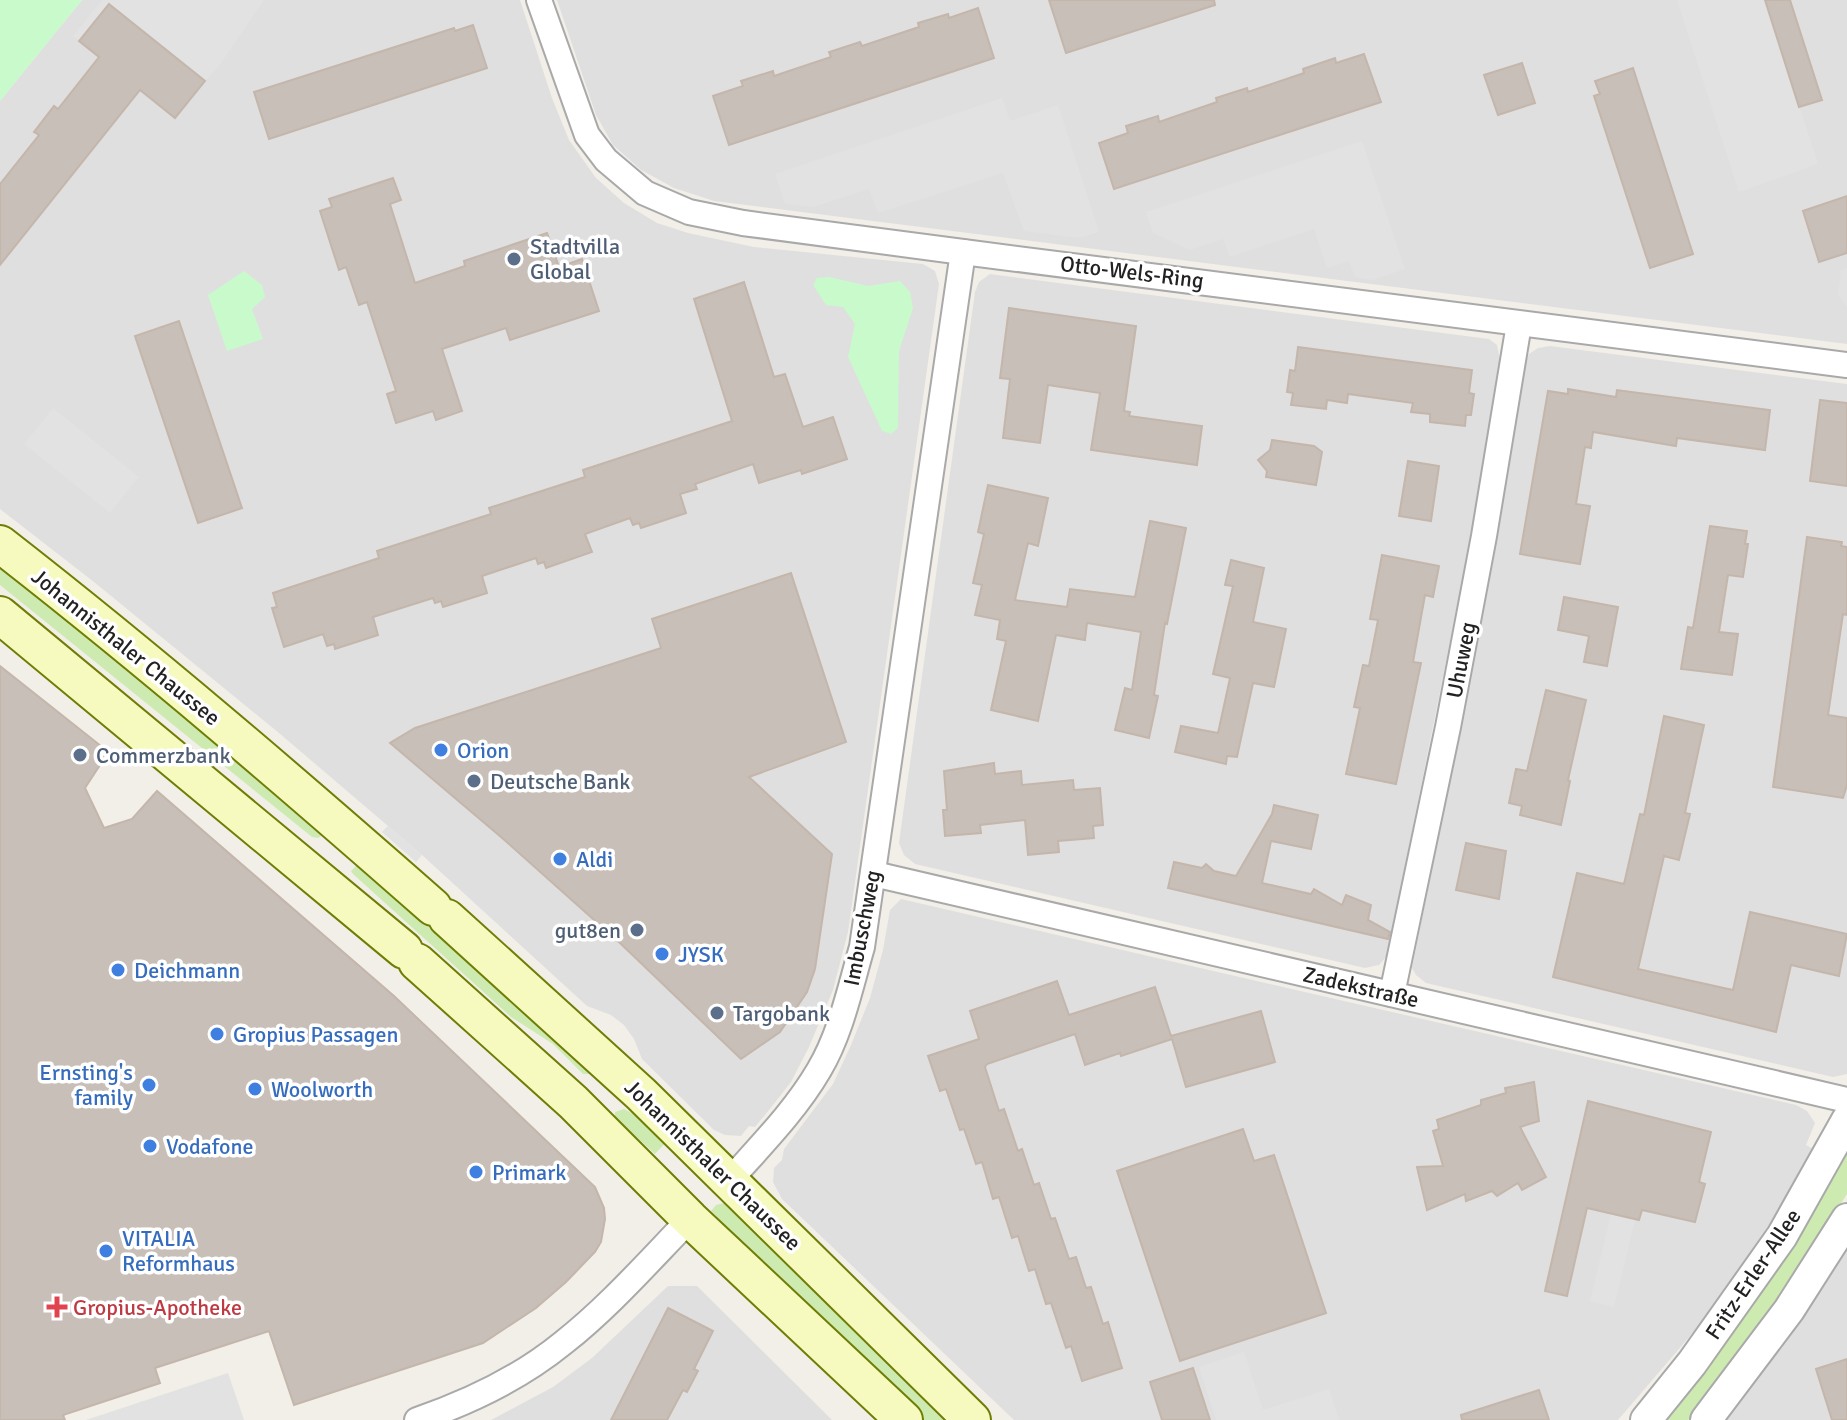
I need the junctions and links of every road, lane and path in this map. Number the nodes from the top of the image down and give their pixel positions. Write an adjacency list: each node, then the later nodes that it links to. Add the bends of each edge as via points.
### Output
1 (539, 0): 2 (street, Otto-Wels-Ring, via 587,135 606,160 645,193 689,212 743,223)
2 (963, 252): 3 (street, Otto-Wels-Ring); 7 (street, Imbuschweg)
3 (1519, 324): 4 (street, Otto-Wels-Ring); 8 (street, Uhuweg, via 1448,727)
4 (1847, 365)
5 (0, 544): 11 (main road, Johannisthaler Chaussee, via 440,913)
6 (0, 615): 12 (main road, via 411,956 573,1102)
7 (874, 874): 8 (street, Zadekstraße); 11 (street, Imbuschweg, via 844,1013 821,1068 790,1115)
8 (1392, 994): 9 (street, Zadekstraße)
9 (1847, 1100)
10 (1847, 1120): 17 (street, Fritz-Erler-Allee, via 1782,1236)
11 (730, 1180): 12 (main road, Imbuschweg); 16 (main road, Johannisthaler Chaussee)
12 (690, 1219): 14 (street, Imbuschweg, via 553,1351 487,1392); 15 (main road)
13 (1847, 1219): 18 (street, via 1789,1310)
14 (421, 1419)
15 (904, 1420)
16 (972, 1420)
17 (1646, 1420)
18 (1706, 1420)

